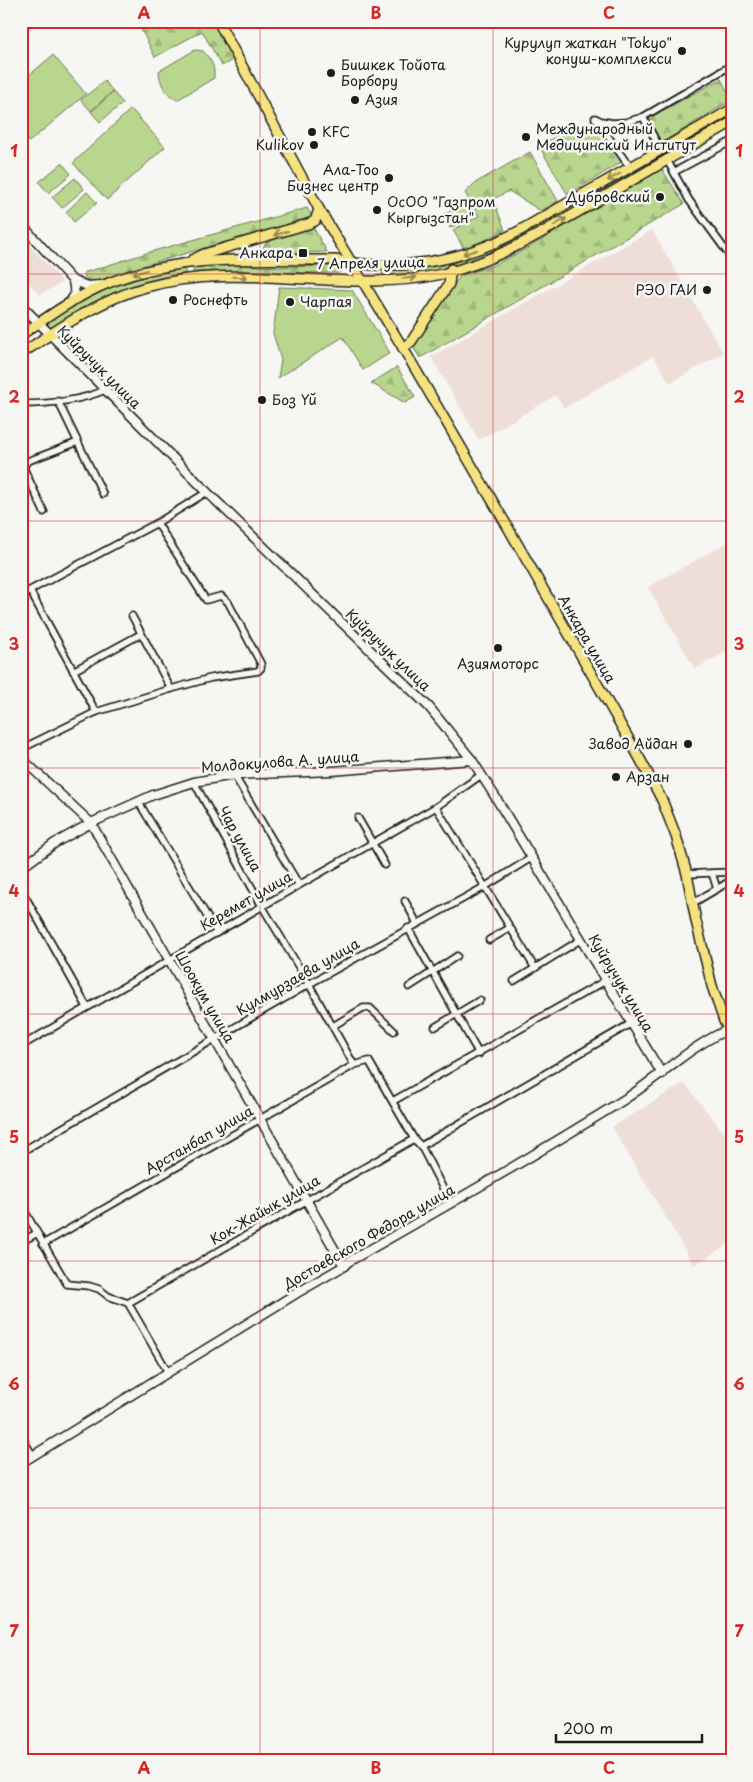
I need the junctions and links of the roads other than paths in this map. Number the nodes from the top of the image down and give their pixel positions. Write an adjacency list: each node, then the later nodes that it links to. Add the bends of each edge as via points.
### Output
1 (218, 21): 11 (main road, Анкара улица)
2 (732, 66): 4 (street)
3 (732, 109): 7 (main road, 7 Апреля улица)
4 (643, 117): 7 (street); 9 (street, via 613,123 595,118 626,162)
5 (732, 122): 8 (main road, 7 Апреля улица)
6 (732, 141): 10 (street)
7 (661, 150): 8 (main road); 9 (main road, 7 Апреля улица)
8 (667, 160): 10 (street); 17 (main road, 7 Апреля улица, one-way to 8, via 510,250)
9 (633, 166): 13 (main road, 7 Апреля улица, one-way to 13, via 510,236)
10 (674, 172): 14 (street, via 689,200)
11 (319, 209): 15 (main road, one-way to 15, via 315,221 308,224 204,254); 16 (main road, Анкара улица)
12 (21, 224): 20 (street)
13 (450, 258): 16 (main road, 7 Апреля улица, via 400,265); 17 (main road)
14 (732, 259)
15 (187, 262): 16 (main road, 7 Апреля улица, via 336,260); 18 (main road); 21 (main road, 7 Апреля улица, one-way to 21, via 146,270)
16 (350, 263): 19 (main road, Анкара улица)
17 (452, 272): 19 (main road, 7 Апреля улица, one-way to 17, via 409,279); 27 (main road, via 449,284 411,342)
18 (191, 278): 19 (main road, 7 Апреля улица, one-way to 19); 26 (main road, 7 Апреля улица, via 148,286 118,296)
19 (360, 280): 27 (main road, Анкара улица)
20 (73, 281): 21 (street, via 88,286); 22 (street, via 75,294)
21 (111, 282): 22 (main road, 7 Апреля улица)
22 (70, 302): 24 (main road, 7 Апреля улица)
23 (21, 305): 24 (street, Куйручук улица)
24 (38, 323): 25 (main road, 7 Апреля улица); 26 (street, Куйручук улица)
25 (21, 335)
26 (50, 335): 28 (main road, 7 Апреля улица); 29 (street, Куйручук улица)
27 (403, 348): 60 (main road, Анкара улица, via 639,757 669,818)
28 (21, 354)
29 (104, 390): 30 (street); 33 (street, Куйручук улица)
30 (58, 401): 31 (street); 32 (street)
31 (21, 404)
32 (78, 442): 34 (street); 35 (street, via 25,464 24,469)
33 (207, 492): 36 (street); 46 (street, Куйручук улица, via 429,707)
34 (103, 494)
35 (44, 512)
36 (157, 524): 37 (street); 42 (street, via 206,600 221,596 228,602 261,664 258,671)
37 (30, 591): 38 (street); 41 (street)
38 (21, 595)
39 (132, 616): 40 (street)
40 (141, 634): 41 (street); 42 (street)
41 (73, 671): 43 (street)
42 (170, 689): 43 (street)
43 (96, 712): 44 (street)
44 (21, 749)
45 (21, 758): 53 (street, Шоокум улица)
46 (472, 760): 47 (street, Куйручук улица); 48 (street, Молдокулова А. улица)
47 (481, 775): 51 (street, Керемет улица); 55 (street, Куйручук улица)
48 (234, 776): 49 (street, Молдокулова А. улица); 62 (street)
49 (194, 782): 50 (street, Молдокулова А. улица); 68 (street, Чар улица)
50 (138, 801): 53 (street, Молдокулова А. улица); 72 (street)
51 (436, 807): 54 (street, Керемет улица); 63 (street)
52 (358, 818): 54 (street)
53 (91, 823): 57 (street, Молдокулова А. улица, via 55,843); 76 (street, Шоокум улица)
54 (372, 843): 56 (street); 62 (street, Керемет улица)
55 (531, 858): 63 (street, Кулмурзаева улица); 74 (street, Куйручук улица)
56 (385, 865)
57 (21, 868)
58 (732, 872): 59 (street)
59 (712, 873): 60 (street); 64 (street)
60 (687, 874): 67 (main road, Анкара улица)
61 (732, 880): 64 (street)
62 (299, 885): 68 (street, Керемет улица)
63 (486, 886): 69 (street, Кулмурзаева улица); 71 (street)
64 (717, 888): 67 (street)
65 (21, 889): 84 (street)
66 (405, 901): 69 (street)
67 (693, 903): 90 (main road, Анкара улица, via 712,986)
68 (262, 906): 72 (street, Керемет улица); 81 (street, Чар улица)
69 (417, 923): 70 (street, Кулмурзаева улица)
70 (408, 928): 78 (street); 81 (street, Кулмурзаева улица)
71 (510, 928): 73 (street); 77 (street)
72 (217, 933): 76 (street, Керемет улица)
73 (489, 940)
74 (580, 940): 77 (street); 80 (street, Куйручук улица)
75 (457, 956): 78 (street)
76 (170, 960): 84 (street, Керемет улица); 91 (street, Шоокум улица)
77 (535, 968): 79 (street)
78 (433, 972): 82 (street); 85 (street)
79 (514, 981)
80 (605, 981): 86 (street, Куйручук улица); 93 (street)
81 (310, 984): 87 (street, Чар улица); 91 (street, Кулмурзаева улица)
82 (409, 987)
83 (480, 1000): 85 (street)
84 (88, 1007): 92 (street, Керемет улица)
85 (456, 1013): 88 (street); 93 (street)
86 (630, 1024): 95 (street, Куйручук улица); 99 (street)
87 (333, 1026): 89 (street, via 363,1008 370,1008); 94 (street, Чар улица)
88 (435, 1027)
89 (394, 1031)
90 (730, 1032): 95 (street, Достоевского Федора улица, via 697,1046)
91 (215, 1040): 97 (street, Шоокум улица); 100 (street, Кулмурзаева улица)
92 (21, 1046)
93 (479, 1054): 96 (street)
94 (354, 1065): 96 (street, Арстанбап улица, via 369,1061); 97 (street, Арстанбап улица)
95 (662, 1074): 102 (street, Достоевского Федора улица)
96 (394, 1101): 98 (street)
97 (261, 1120): 101 (street, Шоокум улица); 106 (street, Арстанбап улица)
98 (414, 1139): 99 (street); 101 (street, Кок-Жайык улица)
99 (421, 1146): 102 (street)
100 (21, 1152)
101 (306, 1200): 107 (street, Шоокум улица); 108 (street, Кок-Жайык улица)
102 (451, 1204): 107 (street, Достоевского Федора улица)
103 (21, 1205): 104 (street)
104 (37, 1233): 105 (street); 106 (street)
105 (21, 1242)
106 (43, 1244): 108 (street, via 67,1284 89,1286)
107 (344, 1266): 109 (street, Достоевского Федора улица)
108 (128, 1303): 109 (street)
109 (168, 1372): 111 (street, Достоевского Федора улица)
110 (21, 1436): 111 (street)
111 (33, 1456): 112 (street, Достоевского Федора улица)
112 (21, 1463)

